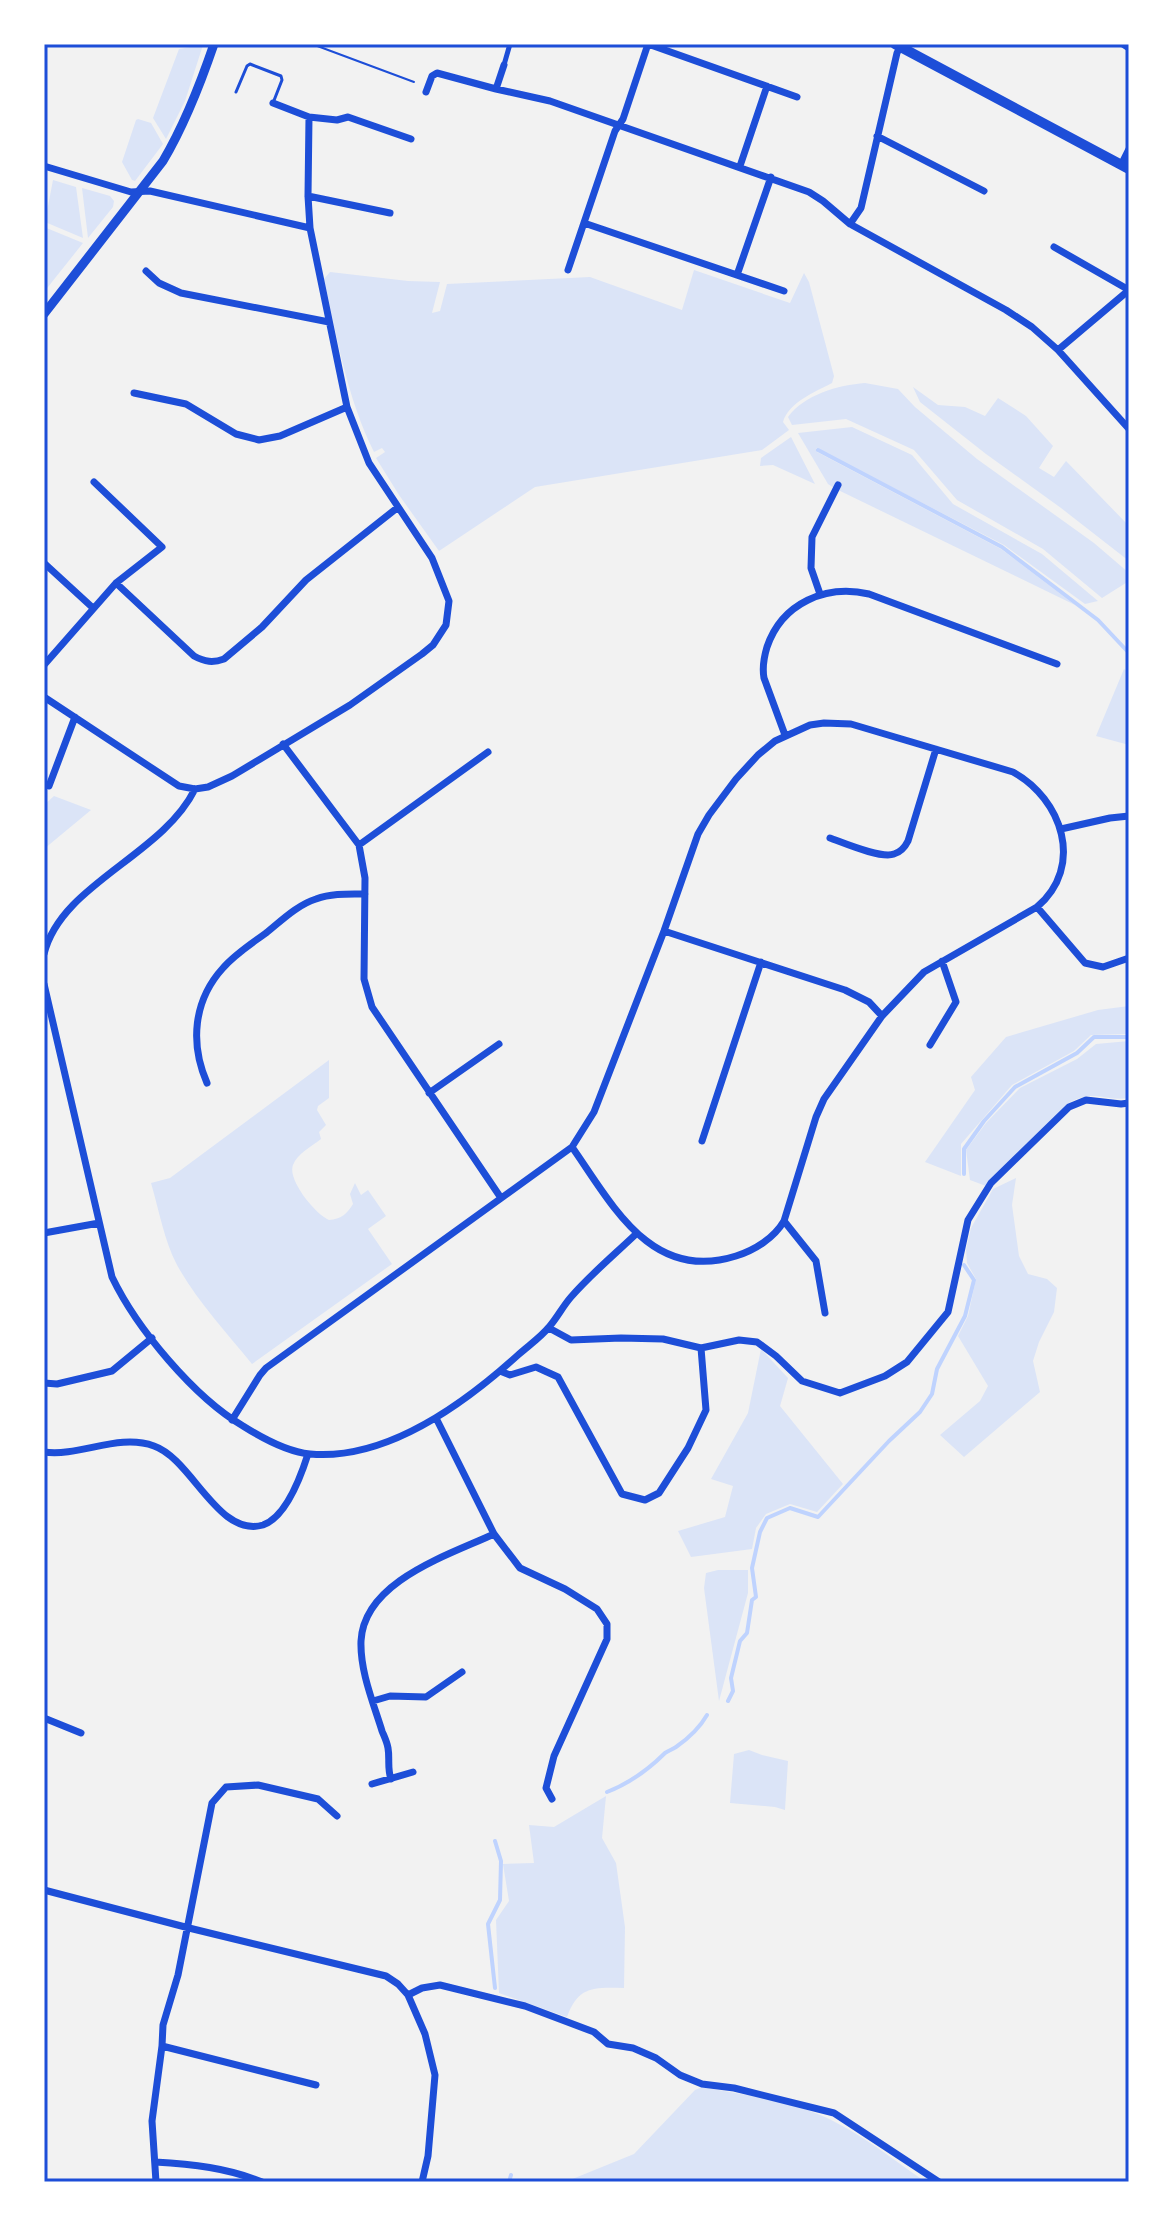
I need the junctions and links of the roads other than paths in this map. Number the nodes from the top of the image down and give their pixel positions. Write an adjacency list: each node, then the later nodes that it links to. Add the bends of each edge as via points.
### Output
1 (214, 44): 24 (street, via 176,139)
2 (510, 44): 7 (street)
3 (648, 44): 8 (street); 15 (street)
4 (1123, 44): 6 (street)
5 (897, 45): 16 (street); 21 (main road)
6 (1129, 48)
7 (504, 65): 9 (street)
8 (767, 86): 12 (street); 20 (street)
9 (496, 89): 11 (street, via 437,73); 15 (street)
10 (236, 92): 13 (lane, via 250,64 281,76)
11 (426, 92)
12 (797, 97)
13 (273, 103): 14 (street)
14 (309, 117): 17 (street, via 348,117); 25 (street)
15 (619, 125): 20 (street); 27 (street)
16 (877, 136): 23 (street); 28 (street, via 861,208)
17 (411, 139)
18 (1129, 149): 21 (street)
19 (44, 166): 24 (street)
20 (740, 166): 22 (street)
21 (1125, 167)
22 (771, 177): 28 (street, via 809,192); 33 (street)
23 (984, 191)
24 (139, 192): 29 (street); 36 (street)
25 (308, 196): 26 (street); 29 (street)
26 (390, 213)
27 (584, 223): 31 (street); 33 (street)
28 (850, 224): 38 (street, via 1006,310)
29 (310, 228): 37 (street)
30 (1054, 247): 34 (street)
31 (568, 270)
32 (146, 271): 37 (street, via 181,293)
33 (737, 275): 35 (street)
34 (1129, 290): 38 (street)
35 (784, 291)
36 (44, 314)
37 (329, 322): 40 (street)
38 (1058, 350): 41 (street)
39 (134, 393): 40 (street, via 186,404 236,434 259,440)
40 (347, 407): 44 (street, via 369,463)
41 (1129, 429)
42 (94, 482): 46 (street, via 162,547)
43 (838, 485): 47 (street, via 812,537 811,568)
44 (397, 508): 46 (street, via 306,580 262,627 218,661 194,656); 54 (street, via 432,558 449,601 441,635 350,705)
45 (44, 563): 48 (street)
46 (116, 583): 48 (street)
47 (820, 594): 49 (street, via 869,594); 53 (street, via 788,614 765,652 762,671)
48 (93, 608): 50 (street)
49 (1057, 664)
50 (44, 665)
51 (44, 697): 52 (street)
52 (75, 717): 57 (street); 58 (street, via 179,786)
53 (785, 735): 55 (street, via 810,725 851,724); 65 (street, via 758,755 709,815)
54 (283, 744): 58 (street, via 220,782); 62 (street)
55 (936, 749): 60 (street, via 1024,778 1044,795); 61 (street, via 903,849 884,855)
56 (488, 752): 62 (street)
57 (49, 786)
58 (195, 789): 66 (street, via 172,823 65,912)
59 (1129, 816): 60 (street)
60 (1061, 829): 64 (street, via 1058,877)
61 (830, 838)
62 (359, 845): 63 (street)
63 (365, 894): 76 (street, via 329,895 308,902 215,977 196,1030); 77 (street, via 368,999)
64 (1037, 907): 67 (street, via 1085,963 1103,967); 68 (street)
65 (664, 931): 69 (street); 80 (street, via 594,1112)
66 (44, 954)
67 (1129, 958)
68 (942, 961): 71 (street, via 924,972); 75 (street, via 956,1002)
69 (761, 962): 71 (street, via 845,990); 79 (street)
70 (44, 984): 72 (street)
71 (882, 1016): 82 (street, via 824,1099)
72 (54, 1027): 73 (street); 83 (street)
73 (44, 1029)
74 (499, 1044): 77 (street)
75 (930, 1045)
76 (207, 1083)
77 (429, 1093): 81 (street)
78 (1129, 1103): 89 (street, via 1086,1100 1069,1107 991,1183 968,1220 948,1312 907,1362 885,1376 840,1393 802,1381 757,1342)
79 (702, 1141)
80 (572, 1147): 81 (street); 85 (street)
81 (501, 1198): 93 (street, via 266,1368)
82 (784, 1221): 85 (street, via 762,1244 720,1260 683,1259); 86 (street, via 816,1261)
83 (99, 1223): 84 (street); 88 (street, via 112,1277)
84 (44, 1233)
85 (636, 1234): 87 (street, via 591,1275)
86 (825, 1313)
87 (549, 1328): 89 (street, via 571,1340 663,1339); 90 (street)
88 (152, 1338): 91 (street, via 112,1371); 93 (street, via 193,1388)
89 (701, 1348): 90 (street, via 706,1410 659,1493 645,1500 622,1494 558,1377 536,1367 510,1375)
90 (500, 1371): 92 (street)
91 (44, 1383)
92 (436, 1418): 95 (street, via 377,1445); 96 (street)
93 (232, 1420): 95 (street)
94 (44, 1452): 95 (street, via 135,1442 158,1447 231,1520 252,1526 272,1520 284,1505)
95 (308, 1454)
96 (494, 1534): 98 (street, via 418,1569 388,1589 368,1612 361,1640); 104 (street, via 520,1568 597,1609 607,1624 607,1639 554,1756 546,1788)
97 (462, 1672): 98 (street, via 426,1697)
98 (373, 1701): 102 (street)
99 (44, 1718): 100 (street)
100 (81, 1733)
101 (413, 1772): 102 (street)
102 (391, 1779): 103 (street)
103 (372, 1784)
104 (552, 1799)
105 (337, 1816): 107 (street, via 318,1799 258,1785 226,1787 212,1803)
106 (44, 1890): 107 (street)
107 (189, 1928): 108 (street, via 386,1976); 109 (street)
108 (408, 1995): 114 (street, via 435,2075); 115 (street, via 440,1985 525,2006 594,2032 608,2044 656,2058 702,2084 834,2113)
109 (162, 2046): 110 (street); 111 (street, via 152,2121)
110 (316, 2085)
111 (155, 2162): 112 (street); 113 (street, via 194,2164)
112 (156, 2182)
113 (262, 2182)
114 (422, 2182)
115 (939, 2182)

